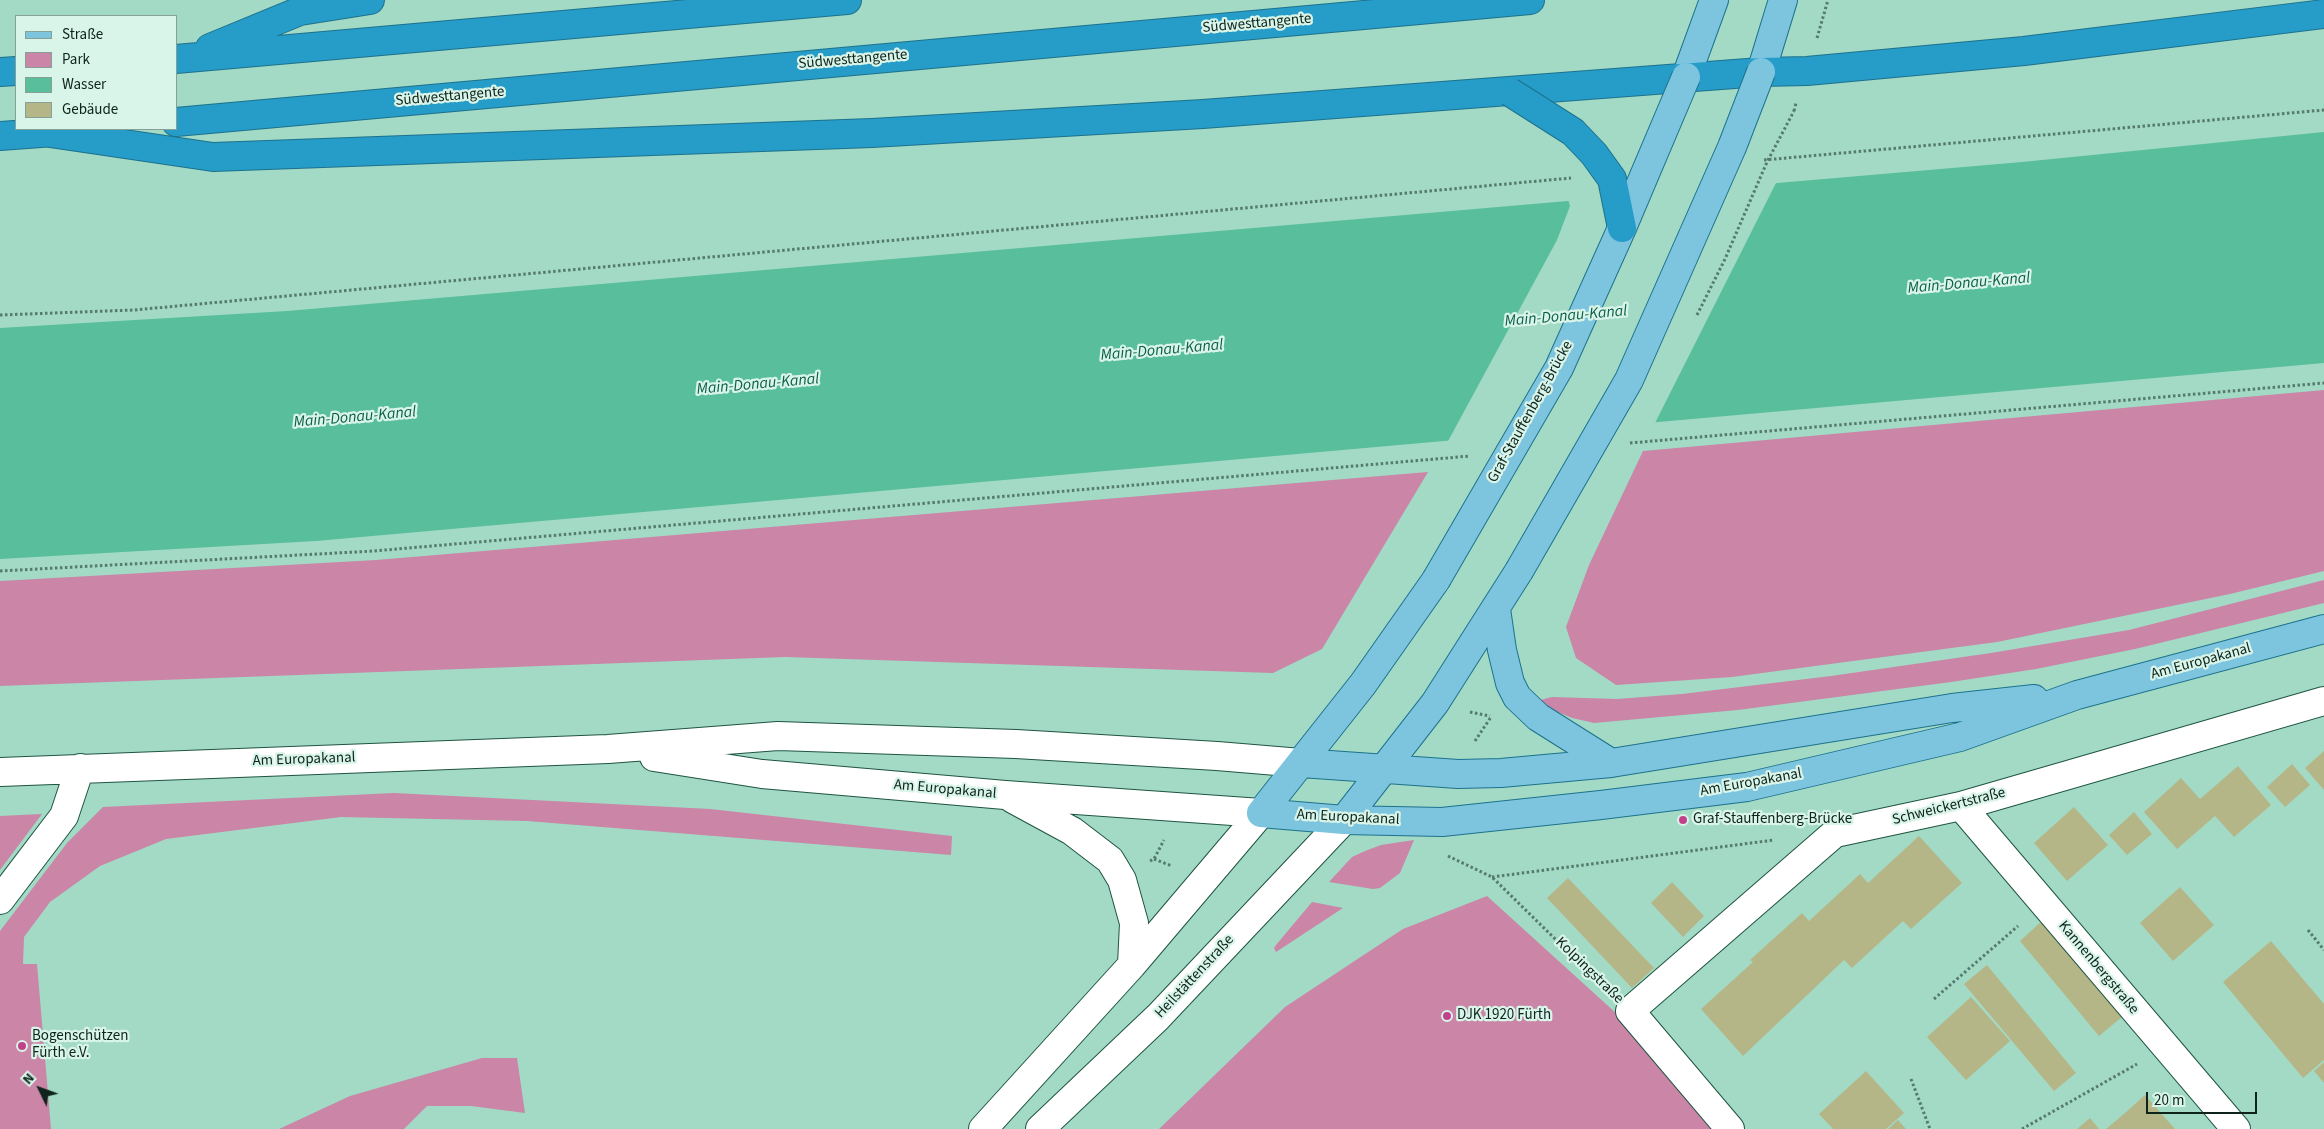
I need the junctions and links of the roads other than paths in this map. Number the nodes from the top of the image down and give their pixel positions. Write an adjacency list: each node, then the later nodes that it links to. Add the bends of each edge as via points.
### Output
1 (370, 0): 7 (highway, via 300,11)
2 (847, 0): 7 (highway)
3 (1530, 0): 13 (highway, Südwesttangente)
4 (1714, 0): 11 (main road, Graf-Stauffenberg-Brücke)
5 (1783, 0): 10 (main road)
6 (2324, 14): 10 (highway, via 2024,51 1807,71)
7 (180, 59)
8 (15, 70): 9 (highway)
9 (0, 72)
10 (1761, 72): 11 (highway); 18 (main road, bridge, via 1732,147 1629,380)
11 (1686, 78): 12 (highway); 17 (main road, Graf-Stauffenberg-Brücke, bridge)
12 (1510, 92): 15 (highway, via 872,133 213,157); 17 (highway, bridge, via 1573,132 1594,154 1612,179)
13 (178, 122)
14 (85, 130): 15 (highway)
15 (50, 133): 16 (highway)
16 (0, 136)
17 (1622, 228): 24 (main road, Graf-Stauffenberg-Brücke, bridge, via 1559,368 1436,580 1380,661)
18 (1496, 609): 23 (main road, via 1502,650 1517,697 1538,717); 26 (main road, via 1435,703)
19 (2324, 629): 20 (main road, Am Europakanal)
20 (2077, 695): 23 (main road, Am Europakanal, via 1952,708); 31 (main road, Am Europakanal, via 1960,737 1747,787 1442,822)
21 (2324, 701): 29 (street, Schweickertstraße)
22 (608, 749): 24 (street, Am Europakanal, via 778,736 1016,744); 25 (street, Am Europakanal); 28 (street, Am Europakanal, via 762,774)
23 (1611, 763): 26 (main road, Am Europakanal, via 1501,773)
24 (1301, 764): 26 (main road, Am Europakanal); 30 (main road, Graf-Stauffenberg-Brücke)
25 (80, 768): 27 (street, Am Europakanal); 32 (street, via 64,816)
26 (1383, 770): 31 (main road)
27 (0, 772)
28 (1005, 795): 30 (street, Am Europakanal); 33 (street, via 1072,831 1110,860 1122,880 1134,923)
29 (1961, 806): 34 (street, Schweickertstraße, via 1834,833); 38 (street, Kannenbergstraße)
30 (1261, 813): 31 (main road, Am Europakanal); 33 (street)
31 (1344, 820): 36 (street, Heilstättenstraße, via 1158,1017)
32 (0, 900)
33 (1132, 965): 35 (street)
34 (1630, 1011): 37 (street, Kolpingstraße)
35 (983, 1129)
36 (1040, 1129)
37 (1730, 1129)
38 (2236, 1129)

